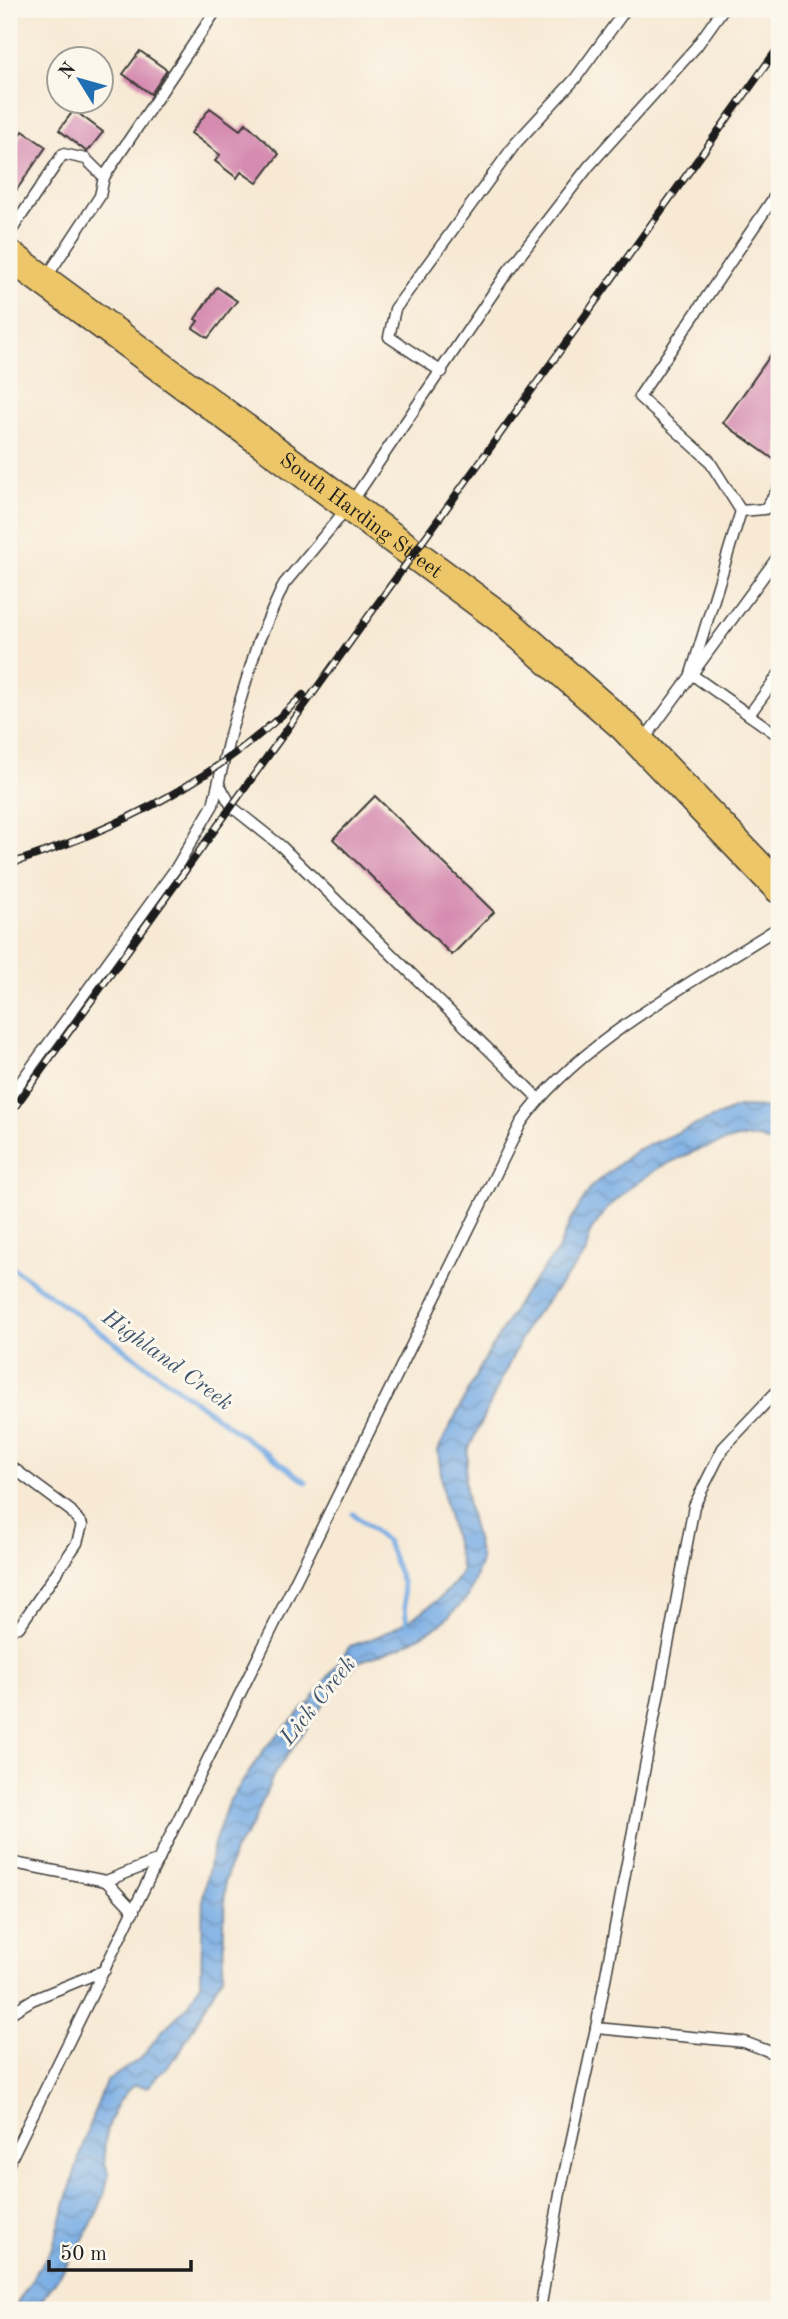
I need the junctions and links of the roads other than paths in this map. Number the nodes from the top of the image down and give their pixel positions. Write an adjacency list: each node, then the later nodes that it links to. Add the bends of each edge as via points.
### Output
1 (217, 9): 4 (lane)
2 (626, 9): 9 (lane, via 575,79 516,143 395,309 389,337)
3 (723, 9): 9 (lane, via 696,47 589,166 508,271)
4 (104, 177): 6 (lane, via 86,159 63,155); 8 (lane, via 100,196)
5 (779, 190): 12 (lane, via 639,397 708,458)
6 (9, 234)
7 (9, 255): 8 (main road, South Harding Street)
8 (44, 281): 11 (main road, South Harding Street)
9 (442, 372): 11 (lane)
10 (779, 488): 12 (lane, via 765,509)
11 (349, 506): 18 (main road, South Harding Street, via 501,618); 19 (lane, via 284,584 258,642)
12 (741, 511): 14 (lane)
13 (779, 555): 14 (lane)
14 (691, 674): 16 (lane); 18 (lane)
15 (779, 674): 16 (lane)
16 (749, 715): 17 (lane)
17 (779, 736)
18 (640, 744): 20 (main road, South Harding Street)
19 (219, 784): 22 (lane, via 213,805 176,868); 23 (lane, via 232,807 282,846)
20 (779, 888)
21 (779, 927): 23 (lane, via 636,1020 580,1060)
22 (9, 1098)
23 (538, 1098): 27 (lane, via 521,1123)
24 (779, 1389): 33 (lane, via 723,1448 694,1506)
25 (9, 1465): 26 (lane, via 71,1511 82,1525 77,1543 19,1626)
26 (9, 1629)
27 (159, 1860): 29 (lane); 30 (lane)
28 (9, 1862): 29 (lane)
29 (106, 1881): 30 (lane)
30 (134, 1911): 31 (lane)
31 (105, 1970): 32 (lane); 35 (lane)
32 (9, 2014)
33 (596, 2028): 34 (lane, via 744,2042); 36 (lane)
34 (779, 2055)
35 (9, 2163)
36 (540, 2310)

